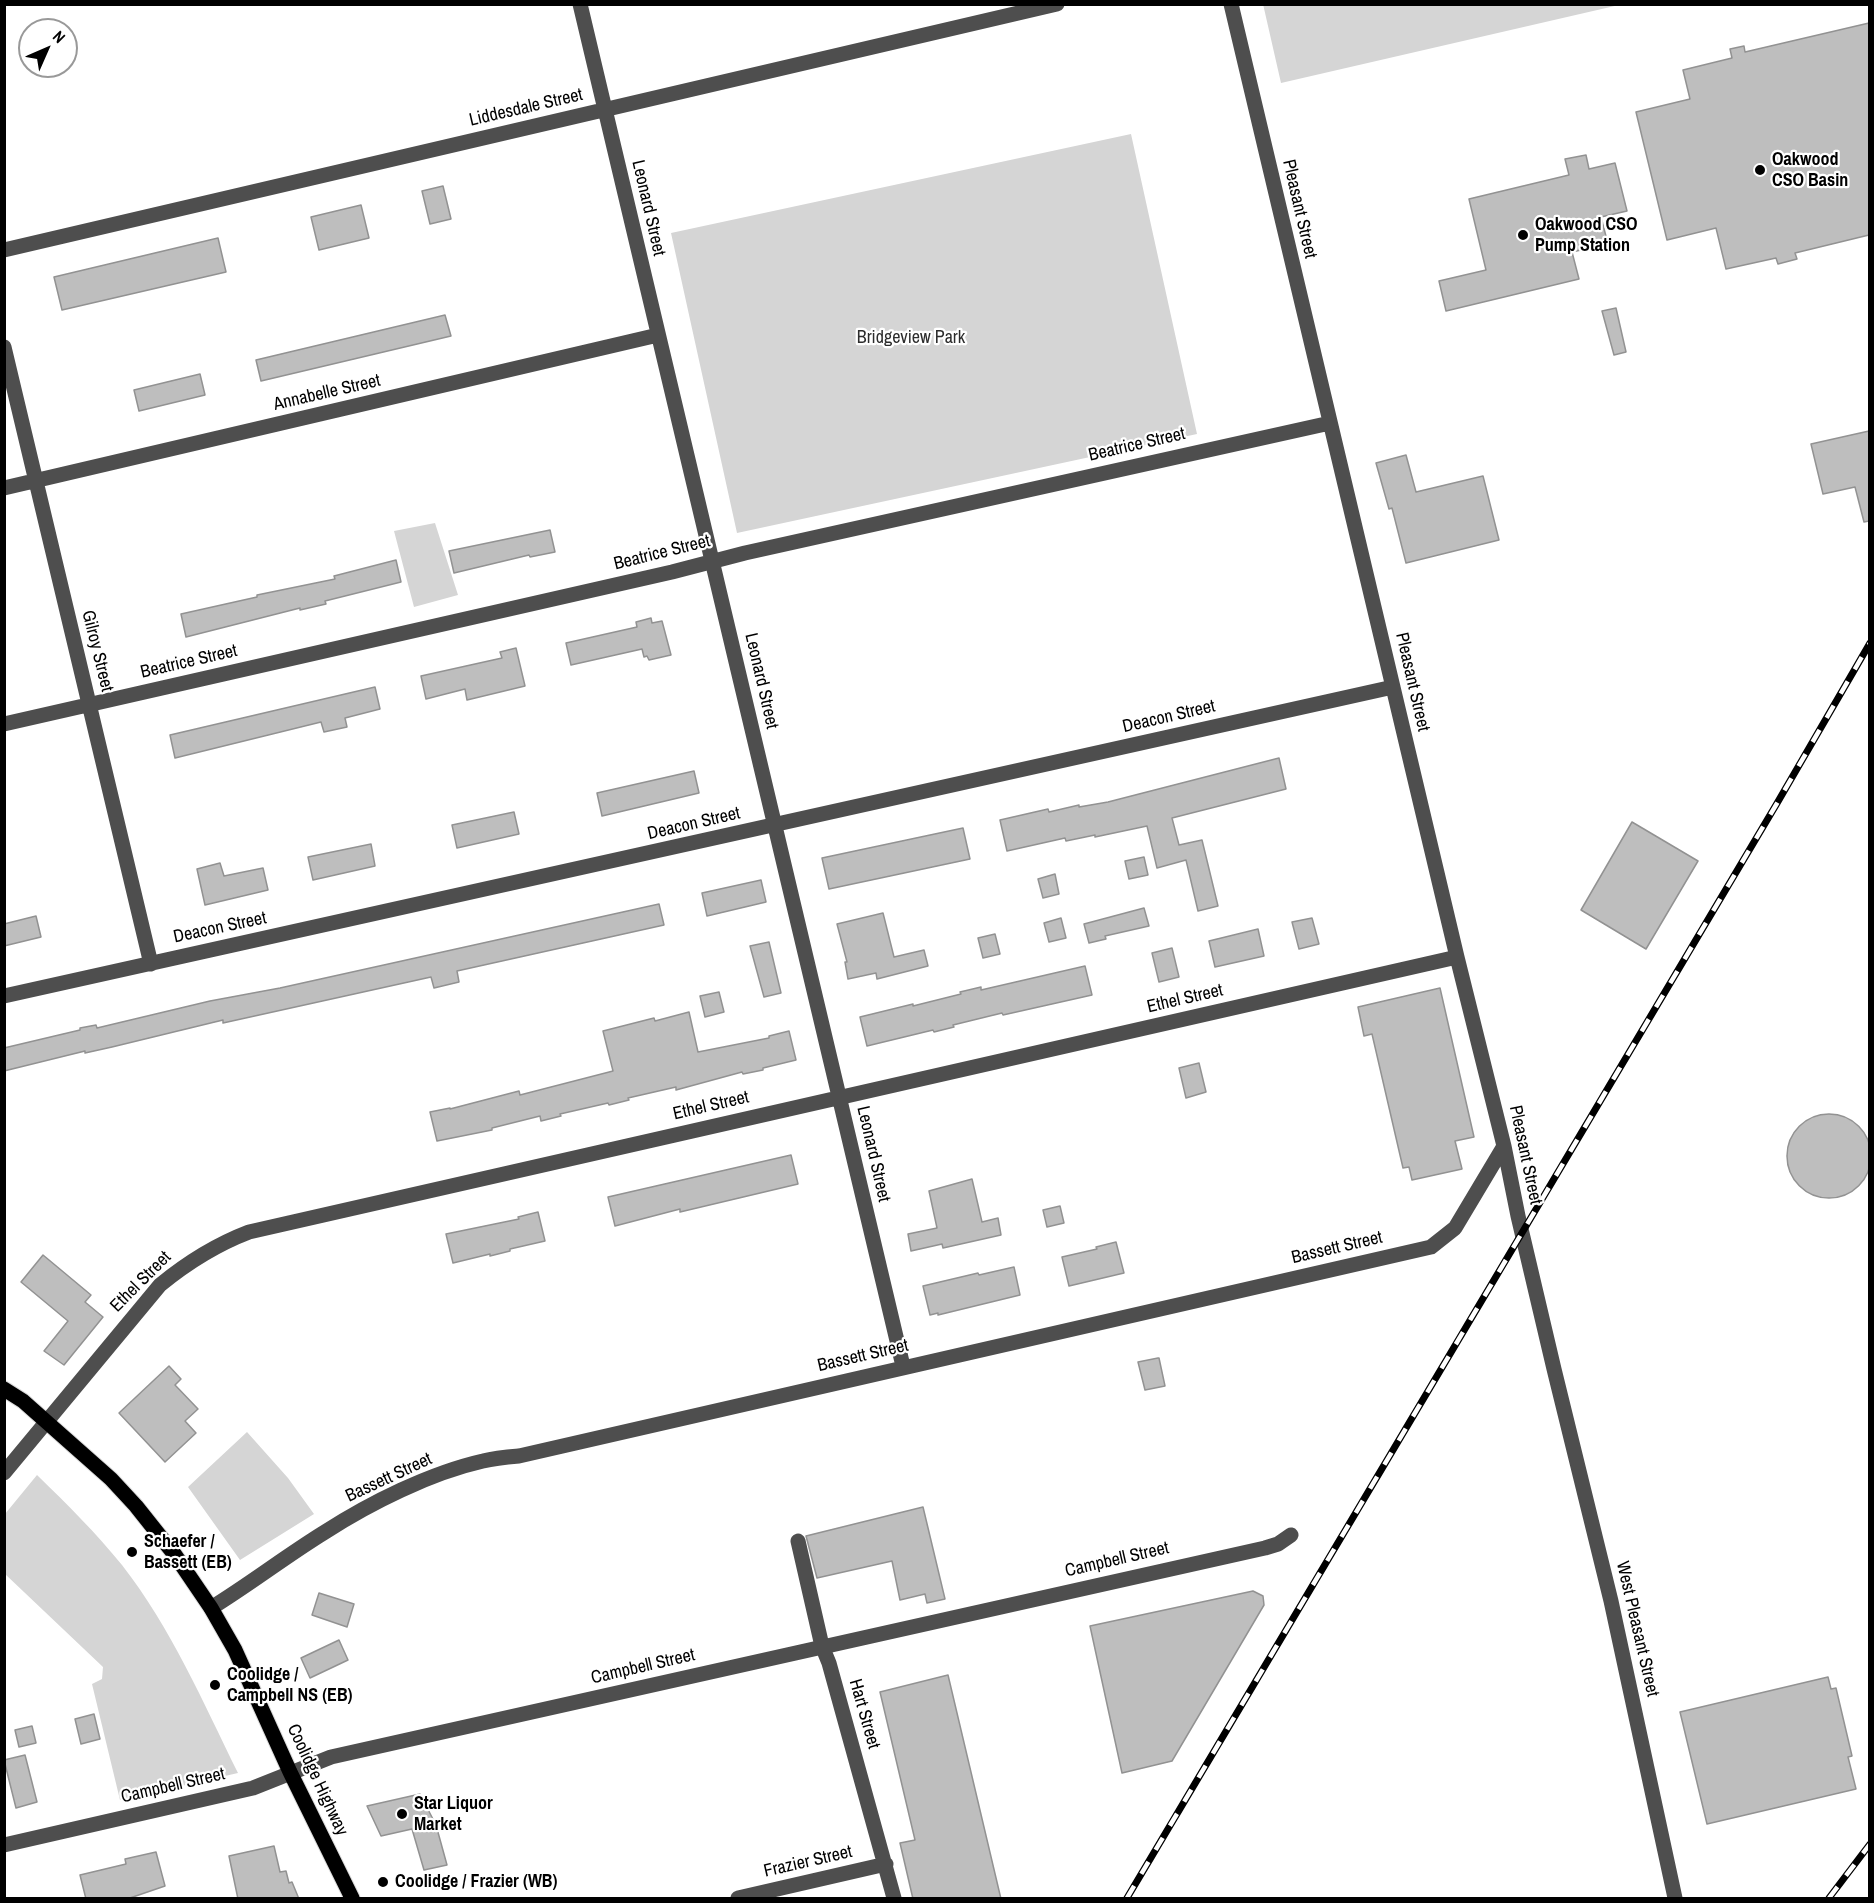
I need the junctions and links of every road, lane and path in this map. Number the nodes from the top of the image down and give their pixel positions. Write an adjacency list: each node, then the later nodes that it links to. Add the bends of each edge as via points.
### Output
1 (580, 4): 4 (street, Leonard Street)
2 (1056, 4): 4 (street, Liddesdale Street)
3 (1231, 4): 8 (street, Pleasant Street)
4 (605, 109): 5 (street, Liddesdale Street); 6 (street, Leonard Street)
5 (4, 250)
6 (658, 335): 9 (street, Annabelle Street); 11 (street, Leonard Street)
7 (4, 347): 9 (street, Gilroy Street)
8 (1330, 423): 11 (street, Beatrice Street); 12 (street, Pleasant Street)
9 (36, 481): 10 (street, Annabelle Street); 13 (street, Gilroy Street)
10 (4, 489)
11 (712, 561): 13 (street, Beatrice Street); 15 (street, Leonard Street)
12 (1393, 687): 15 (street, Deacon Street); 16 (street, Pleasant Street)
13 (90, 705): 14 (street, Beatrice Street); 17 (street, Gilroy Street)
14 (4, 724)
15 (775, 825): 17 (street, Deacon Street); 19 (street, Leonard Street)
16 (1457, 957): 19 (street, Ethel Street); 20 (street, Pleasant Street)
17 (151, 963): 18 (street, Deacon Street)
18 (4, 996)
19 (839, 1097): 21 (street, Leonard Street); 24 (street, Ethel Street, via 229,1239 186,1263 160,1285)
20 (1504, 1146): 21 (street, Bassett Street, via 1455,1228 1431,1246); 22 (street, Pleasant Street)
21 (903, 1366): 28 (street, Bassett Street, via 519,1456 483,1461 435,1476 326,1531)
22 (1554, 1369): 36 (street, West Pleasant Street, via 1611,1601)
23 (4, 1389): 24 (main road, Coolidge Highway)
24 (46, 1422): 25 (street); 28 (main road, Coolidge Highway, via 136,1506)
25 (4, 1473)
26 (1291, 1535): 29 (street, Campbell Street, via 1265,1548)
27 (798, 1541): 29 (street, Hart Street)
28 (211, 1608): 30 (main road, Coolidge Highway, via 248,1677)
29 (822, 1646): 30 (street, Campbell Street, via 332,1757); 32 (street, Hart Street)
30 (290, 1772): 31 (street, Campbell Street, via 253,1788); 33 (main road, Coolidge Highway)
31 (4, 1845)
32 (886, 1864): 34 (street, Frazier Street); 35 (street, Hart Street)
33 (352, 1899)
34 (738, 1899)
35 (894, 1899)
36 (1676, 1899)

